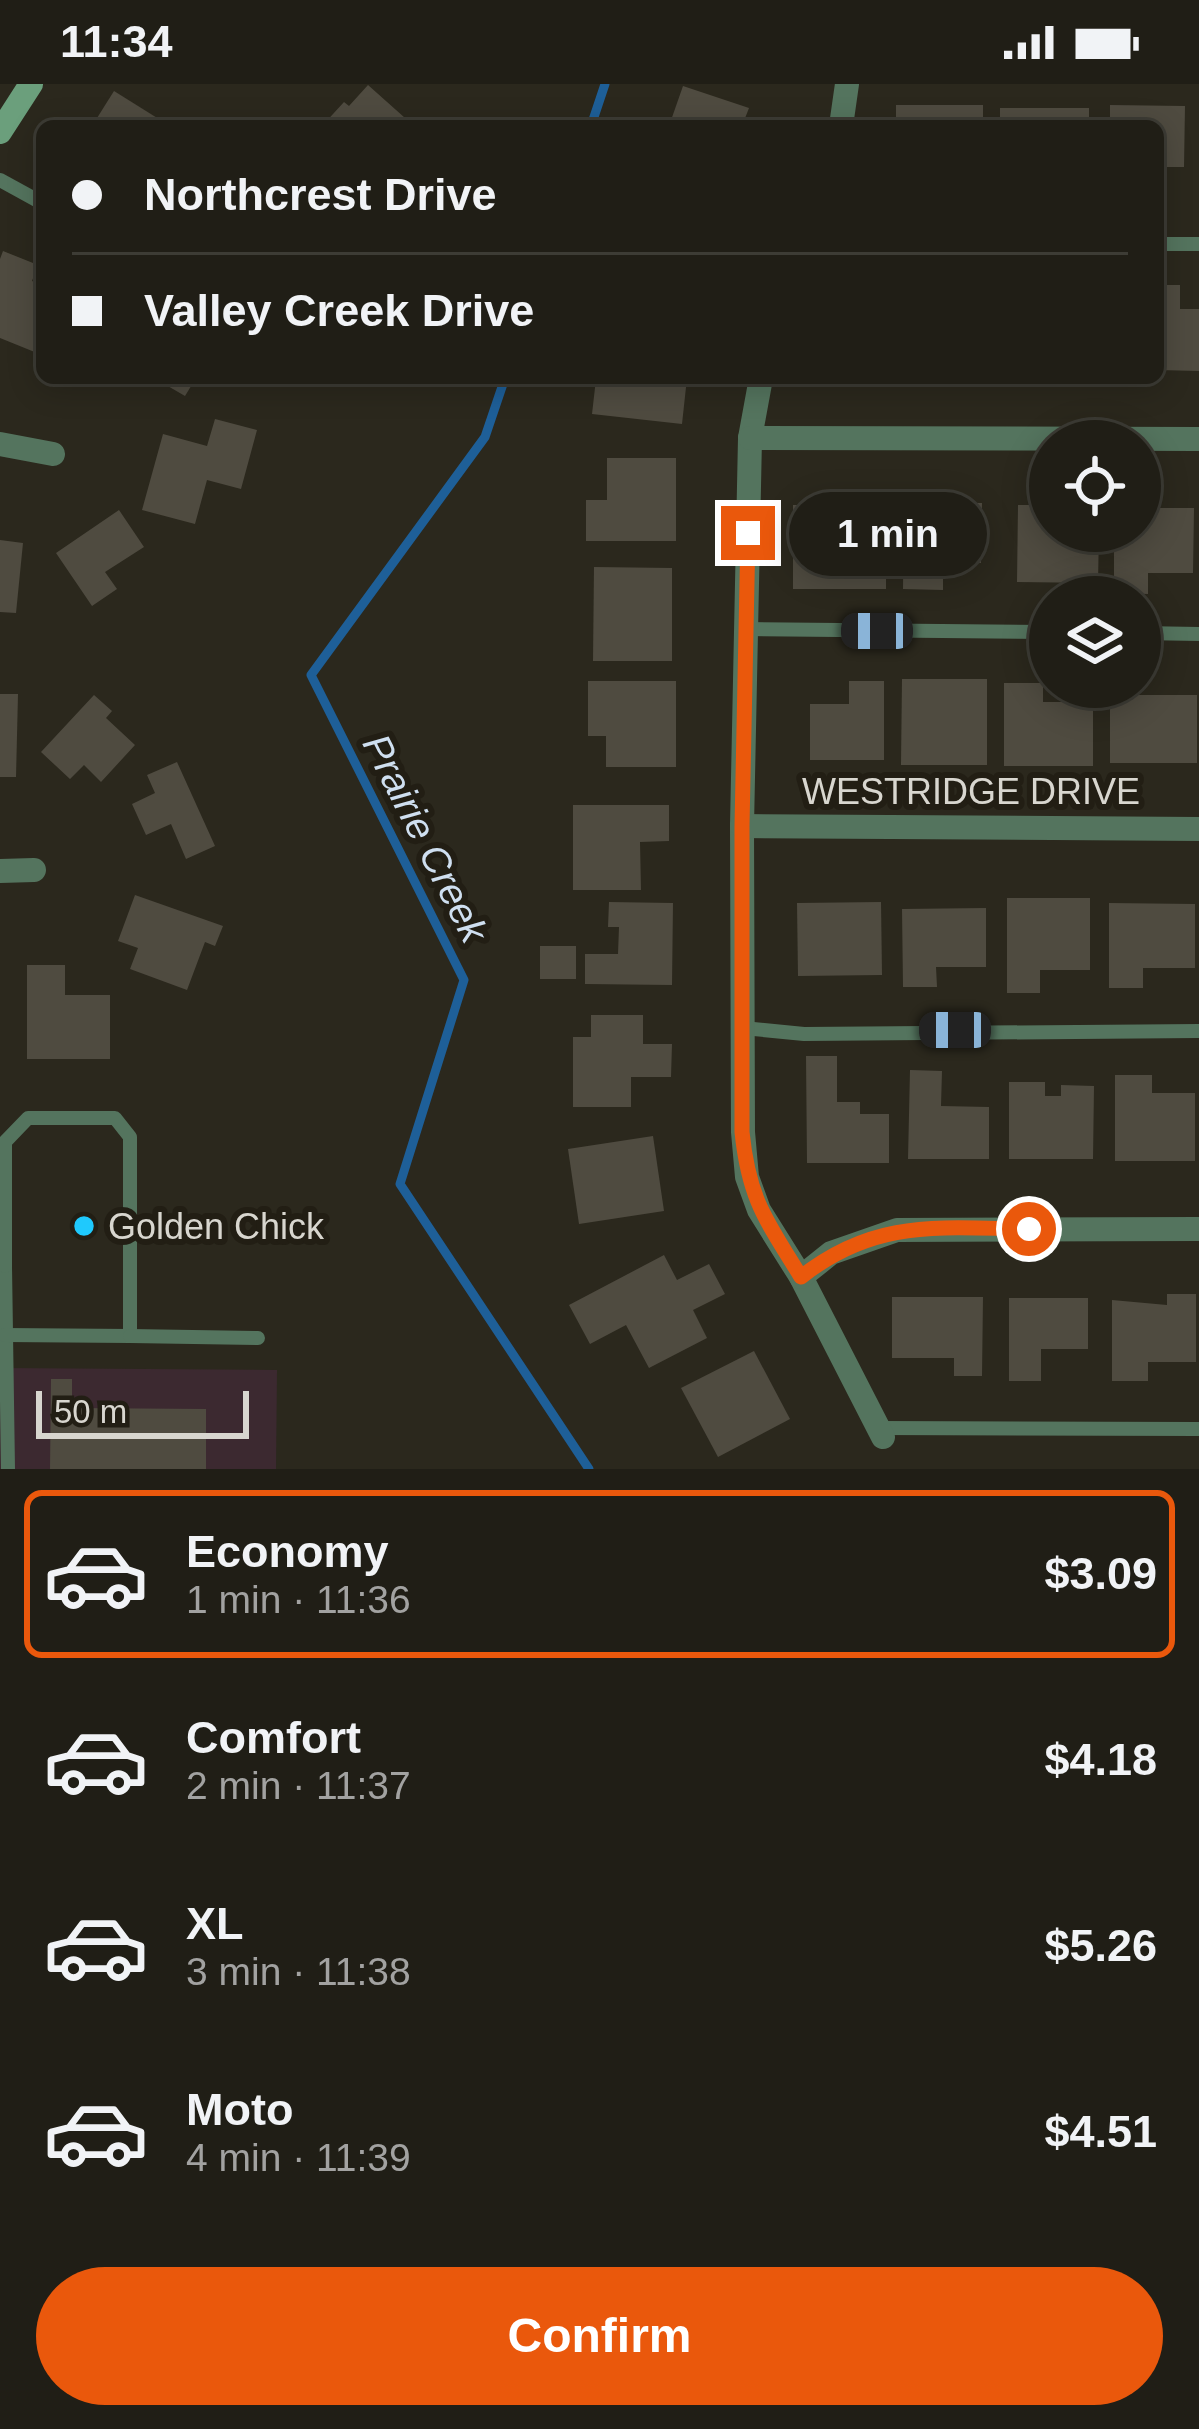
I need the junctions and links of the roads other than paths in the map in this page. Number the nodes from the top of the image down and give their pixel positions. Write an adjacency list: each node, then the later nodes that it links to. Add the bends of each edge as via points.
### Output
1 (31, 84): 4 (main road)
2 (848, 84): 3 (street)
3 (842, 120)
4 (0, 132)
5 (0, 180): 6 (lane)
6 (36, 200)
7 (1164, 244): 8 (lane)
8 (1199, 244)
9 (760, 384): 10 (street)
10 (751, 438): 11 (street); 14 (street)
11 (1199, 439)
12 (0, 445): 13 (street)
13 (52, 454)
14 (746, 629): 15 (lane); 18 (street)
15 (1029, 632)
16 (1161, 633): 17 (lane)
17 (1199, 634)
18 (742, 826): 19 (street, WESTRIDGE DRIVE); 22 (street)
19 (1199, 829)
20 (34, 870): 21 (street)
21 (0, 871)
22 (742, 1028): 23 (lane); 26 (street, via 747,1178)
23 (1199, 1031)
24 (1199, 1229): 26 (street, via 897,1230 832,1253)
25 (3, 1266): 27 (lane); 28 (lane, via 4,1142 28,1118 115,1118 130,1137)
26 (801, 1277): 31 (street)
27 (5, 1335): 28 (lane); 32 (lane)
28 (130, 1336): 29 (lane)
29 (258, 1338)
30 (1199, 1429): 31 (lane)
31 (880, 1432)
32 (8, 1469)

